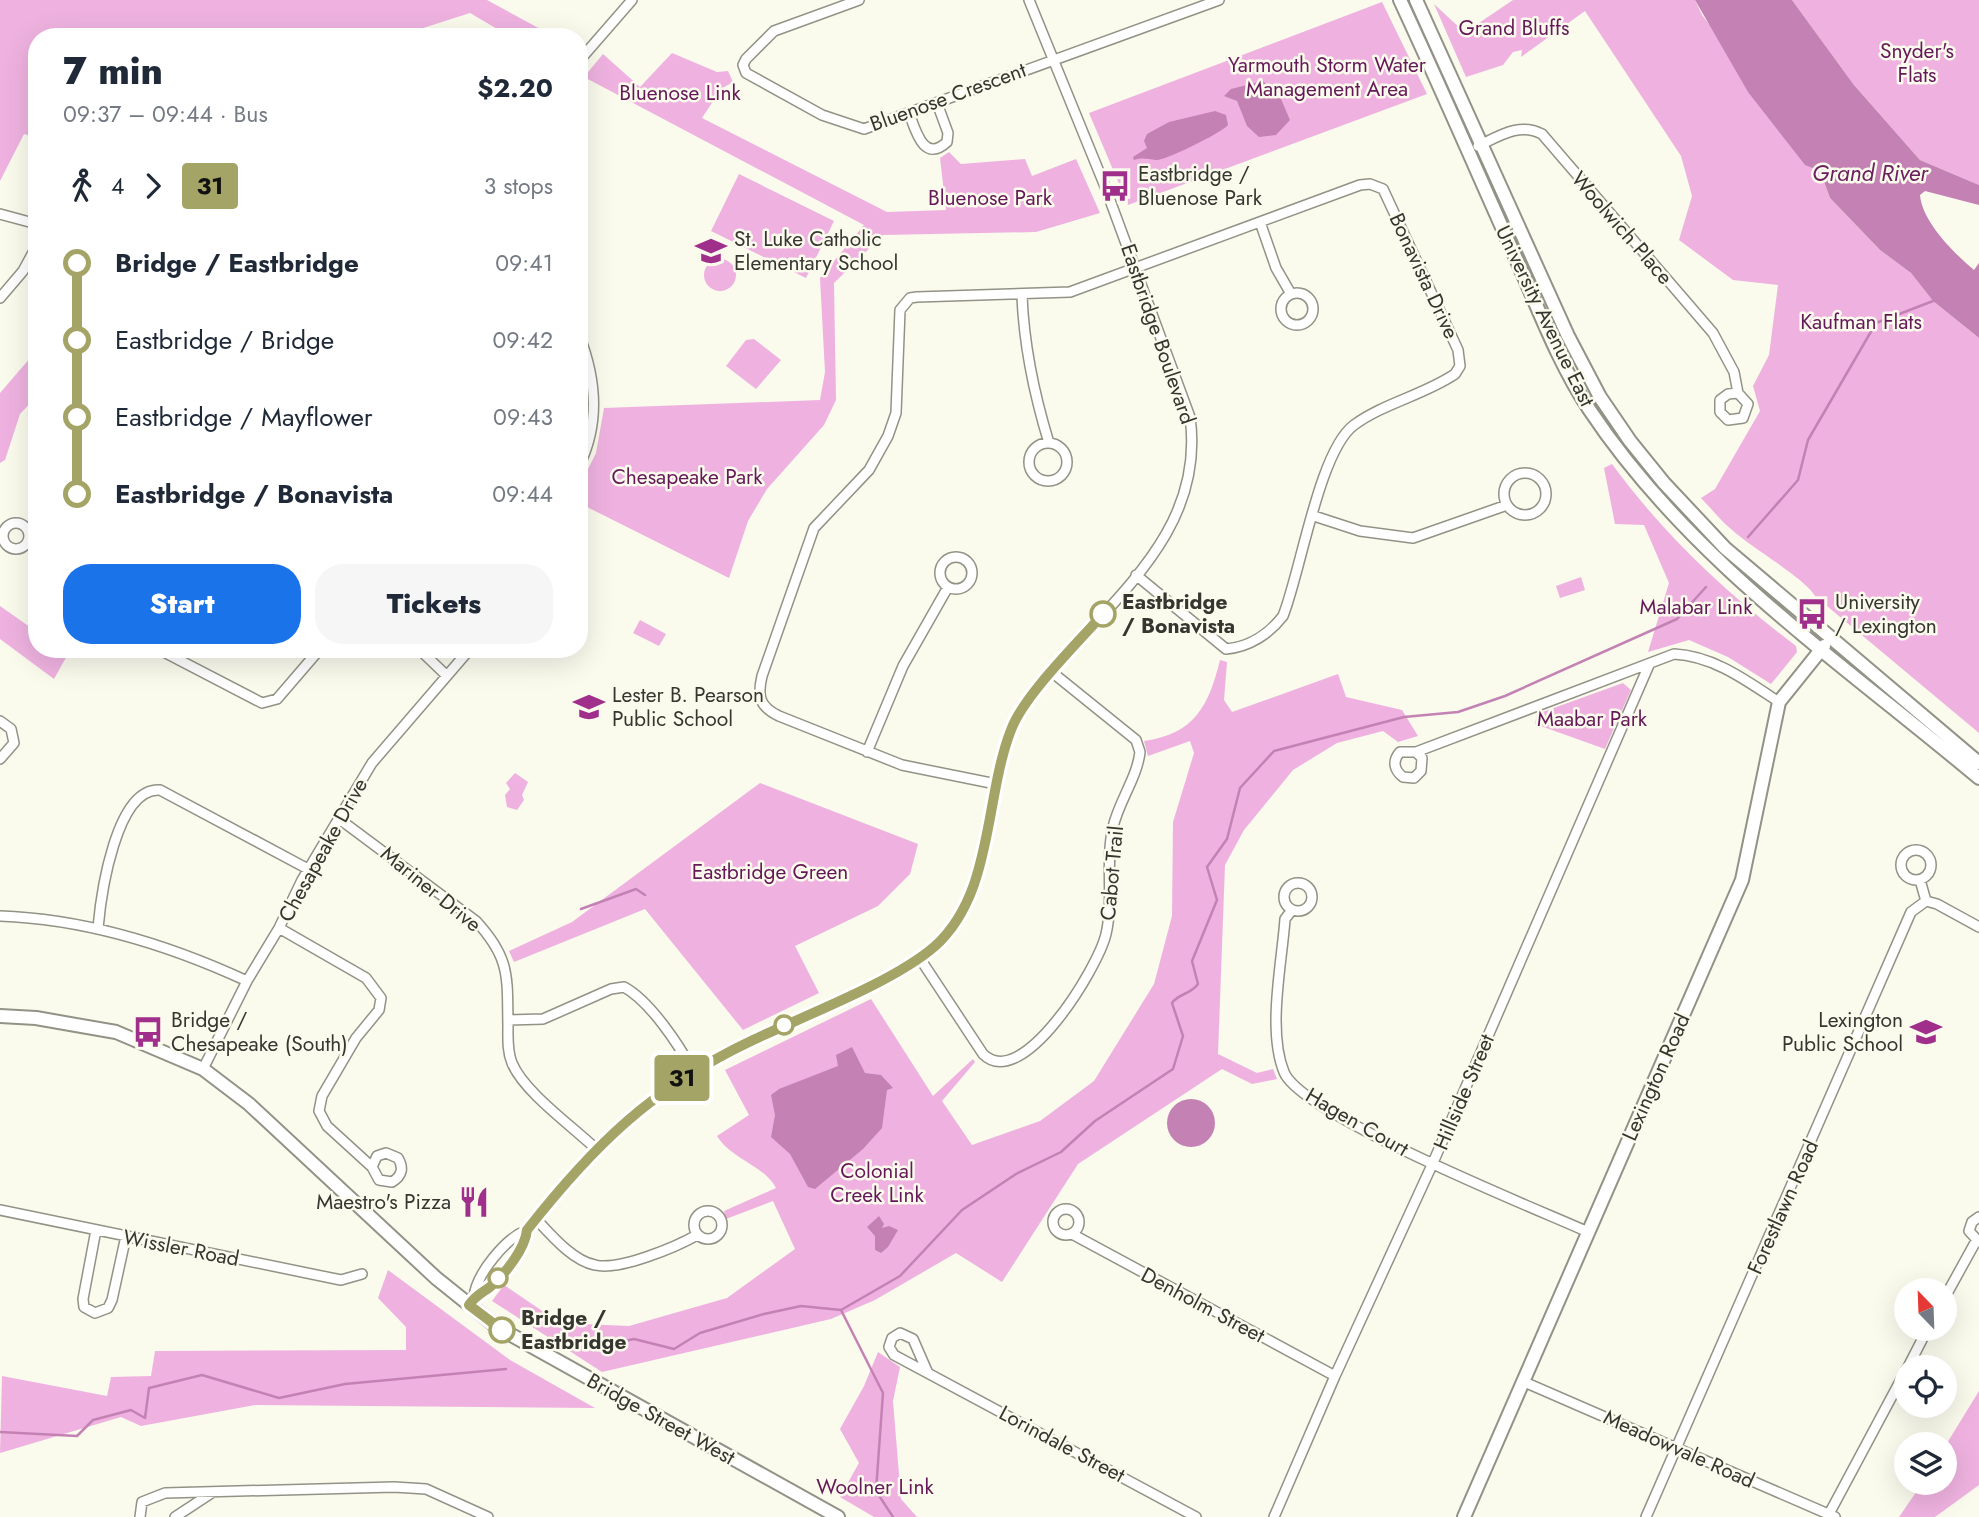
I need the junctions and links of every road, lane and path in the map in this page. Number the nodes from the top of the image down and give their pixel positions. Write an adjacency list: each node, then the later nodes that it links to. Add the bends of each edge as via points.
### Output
1 (632, 0): 7 (street)
2 (859, 0): 10 (street, Bluenose Crescent, via 774,31 746,60 746,73 852,127 877,126)
3 (1029, 0): 8 (street, Eastbridge Boulevard)
4 (1219, 0): 8 (street, Bluenose Crescent)
5 (1400, 0): 12 (main road, University Avenue East)
6 (1416, 0): 11 (main road, University Avenue East)
7 (588, 51)
8 (1054, 59): 9 (street, Bluenose Crescent); 17 (street, Eastbridge Boulevard)
9 (937, 103): 10 (street, Bluenose Crescent); 10 (street, via 948,133 947,142 939,149 921,145)
10 (909, 113)
11 (1481, 144): 12 (street, Woolwich Place); 22 (street, Woolwich Place, via 1517,129 1530,128 1542,134 1713,333 1734,372); 29 (main road, University Avenue East, via 1568,336 1630,441 1702,526)
12 (1467, 150): 30 (main road, University Avenue East, via 1553,343 1587,406 1618,450 1715,560)
13 (0, 214): 14 (street)
14 (28, 222)
15 (1260, 222): 17 (street, Bonavista Drive); 18 (street); 26 (street, Bonavista Drive, via 1360,185 1383,189 1461,358 1448,379 1351,427 1335,449)
16 (28, 261): 20 (street)
17 (1136, 269): 19 (street, Bonavista Drive, via 1070,292); 27 (street, Eastbridge Boulevard, via 1190,417 1193,454 1184,501)
18 (1291, 294)
19 (1022, 296): 24 (street, via 1023,334); 40 (street, Bonavista Drive, via 917,297 903,304 896,413 888,436 869,470 814,528 804,552 759,697 762,705 779,716)
20 (0, 298)
21 (588, 363): 23 (street, via 594,408)
22 (1738, 393)
23 (588, 441)
24 (1049, 443): 24 (street, via 1035,448 1029,460 1034,476 1048,482 1064,473 1067,461 1062,450)
25 (1507, 505): 25 (street, via 1523,515 1539,510 1546,500 1544,484 1528,473 1516,475 1504,490); 26 (street, via 1413,538 1360,531)
26 (1314, 516): 27 (street, Bonavista Drive, via 1283,616 1274,628 1236,648 1226,649 1217,643)
27 (1136, 575): 36 (street, Eastbridge Boulevard)
28 (948, 587): 40 (street, via 903,666)
29 (1831, 638): 30 (main road, Lexington Road); 43 (main road, University Avenue East)
30 (1821, 650): 38 (main road, Lexington Road); 44 (main road, University Avenue East)
31 (175, 658): 32 (street, via 261,703 277,699)
32 (312, 658)
33 (428, 658): 37 (street)
34 (462, 658): 37 (street, Chesapeake Drive)
35 (1649, 665): 38 (street, via 1674,654 1695,655); 41 (street); 62 (street, Hillside Street)
36 (1053, 673): 45 (street, Eastbridge Boulevard, via 1012,727); 55 (street, Cabot Trail, via 1136,740 1140,752 1112,829 1104,942 1049,1033 1004,1064 983,1054)
37 (447, 676): 46 (street, Chesapeake Drive, via 372,763)
38 (1779, 702): 69 (main road, Lexington Road, via 1742,880)
39 (0, 721): 42 (street, via 11,729 14,743)
40 (867, 752): 45 (street, via 902,765)
41 (1416, 752)
42 (0, 760)
43 (1979, 763)
44 (1979, 778)
45 (996, 784): 55 (street, Eastbridge Boulevard, via 970,895 949,929)
46 (338, 818): 47 (street, Chesapeake Drive); 58 (street, Mariner Drive, via 492,939 508,974)
47 (308, 869): 53 (street, via 152,789 138,797 122,821); 54 (street, Chesapeake Drive)
48 (1920, 880): 49 (street)
49 (1926, 901): 52 (street); 81 (street, Forestlawn Road, via 1911,912)
50 (1292, 910): 62 (street, Hagen Court, via 1285,919 1276,1043 1284,1074 1317,1102)
51 (0, 916): 53 (street)
52 (1979, 927)
53 (98, 928): 56 (street, via 152,943)
54 (279, 928): 56 (street, Chesapeake Drive); 63 (street, via 366,978 381,998 379,1010 356,1038 322,1096 319,1111 327,1126)
55 (919, 957): 60 (street, Eastbridge Boulevard)
56 (247, 981): 59 (street, Chesapeake Drive)
57 (0, 1016): 59 (main road, Bridge Street West, via 116,1032)
58 (508, 1020): 60 (street, via 542,1019 624,987 643,1002); 61 (street, Mariner Drive, via 508,1047 524,1082)
59 (203, 1069): 76 (main road, Bridge Street West)
60 (693, 1071): 61 (street, Eastbridge Boulevard, via 654,1096)
61 (595, 1148): 66 (street, Eastbridge Boulevard)
62 (1432, 1165): 69 (street, Hagen Court); 78 (street, Hillside Street)
63 (372, 1167)
64 (0, 1210): 67 (street, Wissler Road)
65 (1979, 1217): 73 (street, via 1969,1226 1970,1235)
66 (536, 1219): 68 (street, Eastbridge Boulevard); 71 (street, via 581,1260 595,1266 626,1262)
67 (96, 1230): 72 (street, Wissler Road); 72 (street, via 83,1299 84,1307 95,1313 108,1308 112,1300)
68 (527, 1230): 76 (street, Eastbridge Boulevard, via 526,1243 491,1286); 76 (street, Eastbridge Boulevard, via 517,1234 481,1277)
69 (1588, 1232): 79 (main road, Lexington Road)
70 (1072, 1234): 78 (street, Denholm Street)
71 (697, 1235)
72 (125, 1236): 74 (street, Wissler Road, via 341,1280)
73 (1978, 1242): 75 (street)
74 (362, 1274)
75 (1957, 1278)
76 (472, 1301): 87 (main road, Bridge Street West, via 506,1333)
77 (927, 1371): 77 (street, Lorindale Street, via 913,1339 900,1333 892,1338 889,1347 894,1355); 88 (street, Lorindale Street)
78 (1335, 1376): 89 (street, Hillside Street)
79 (1522, 1381): 81 (street, Meadowvale Road); 90 (main road, Lexington Road)
80 (1894, 1394): 84 (street)
81 (1676, 1448): 84 (street, Meadowvale Road); 91 (street, Forestlawn Road)
82 (215, 1492): 83 (street, via 426,1489); 85 (street, via 164,1493 142,1502); 86 (street)
83 (482, 1515)
84 (1832, 1516)
85 (140, 1517)
86 (175, 1517)
87 (838, 1517)
88 (1196, 1517)
89 (1274, 1517)
90 (1464, 1517)
91 (1646, 1517)

